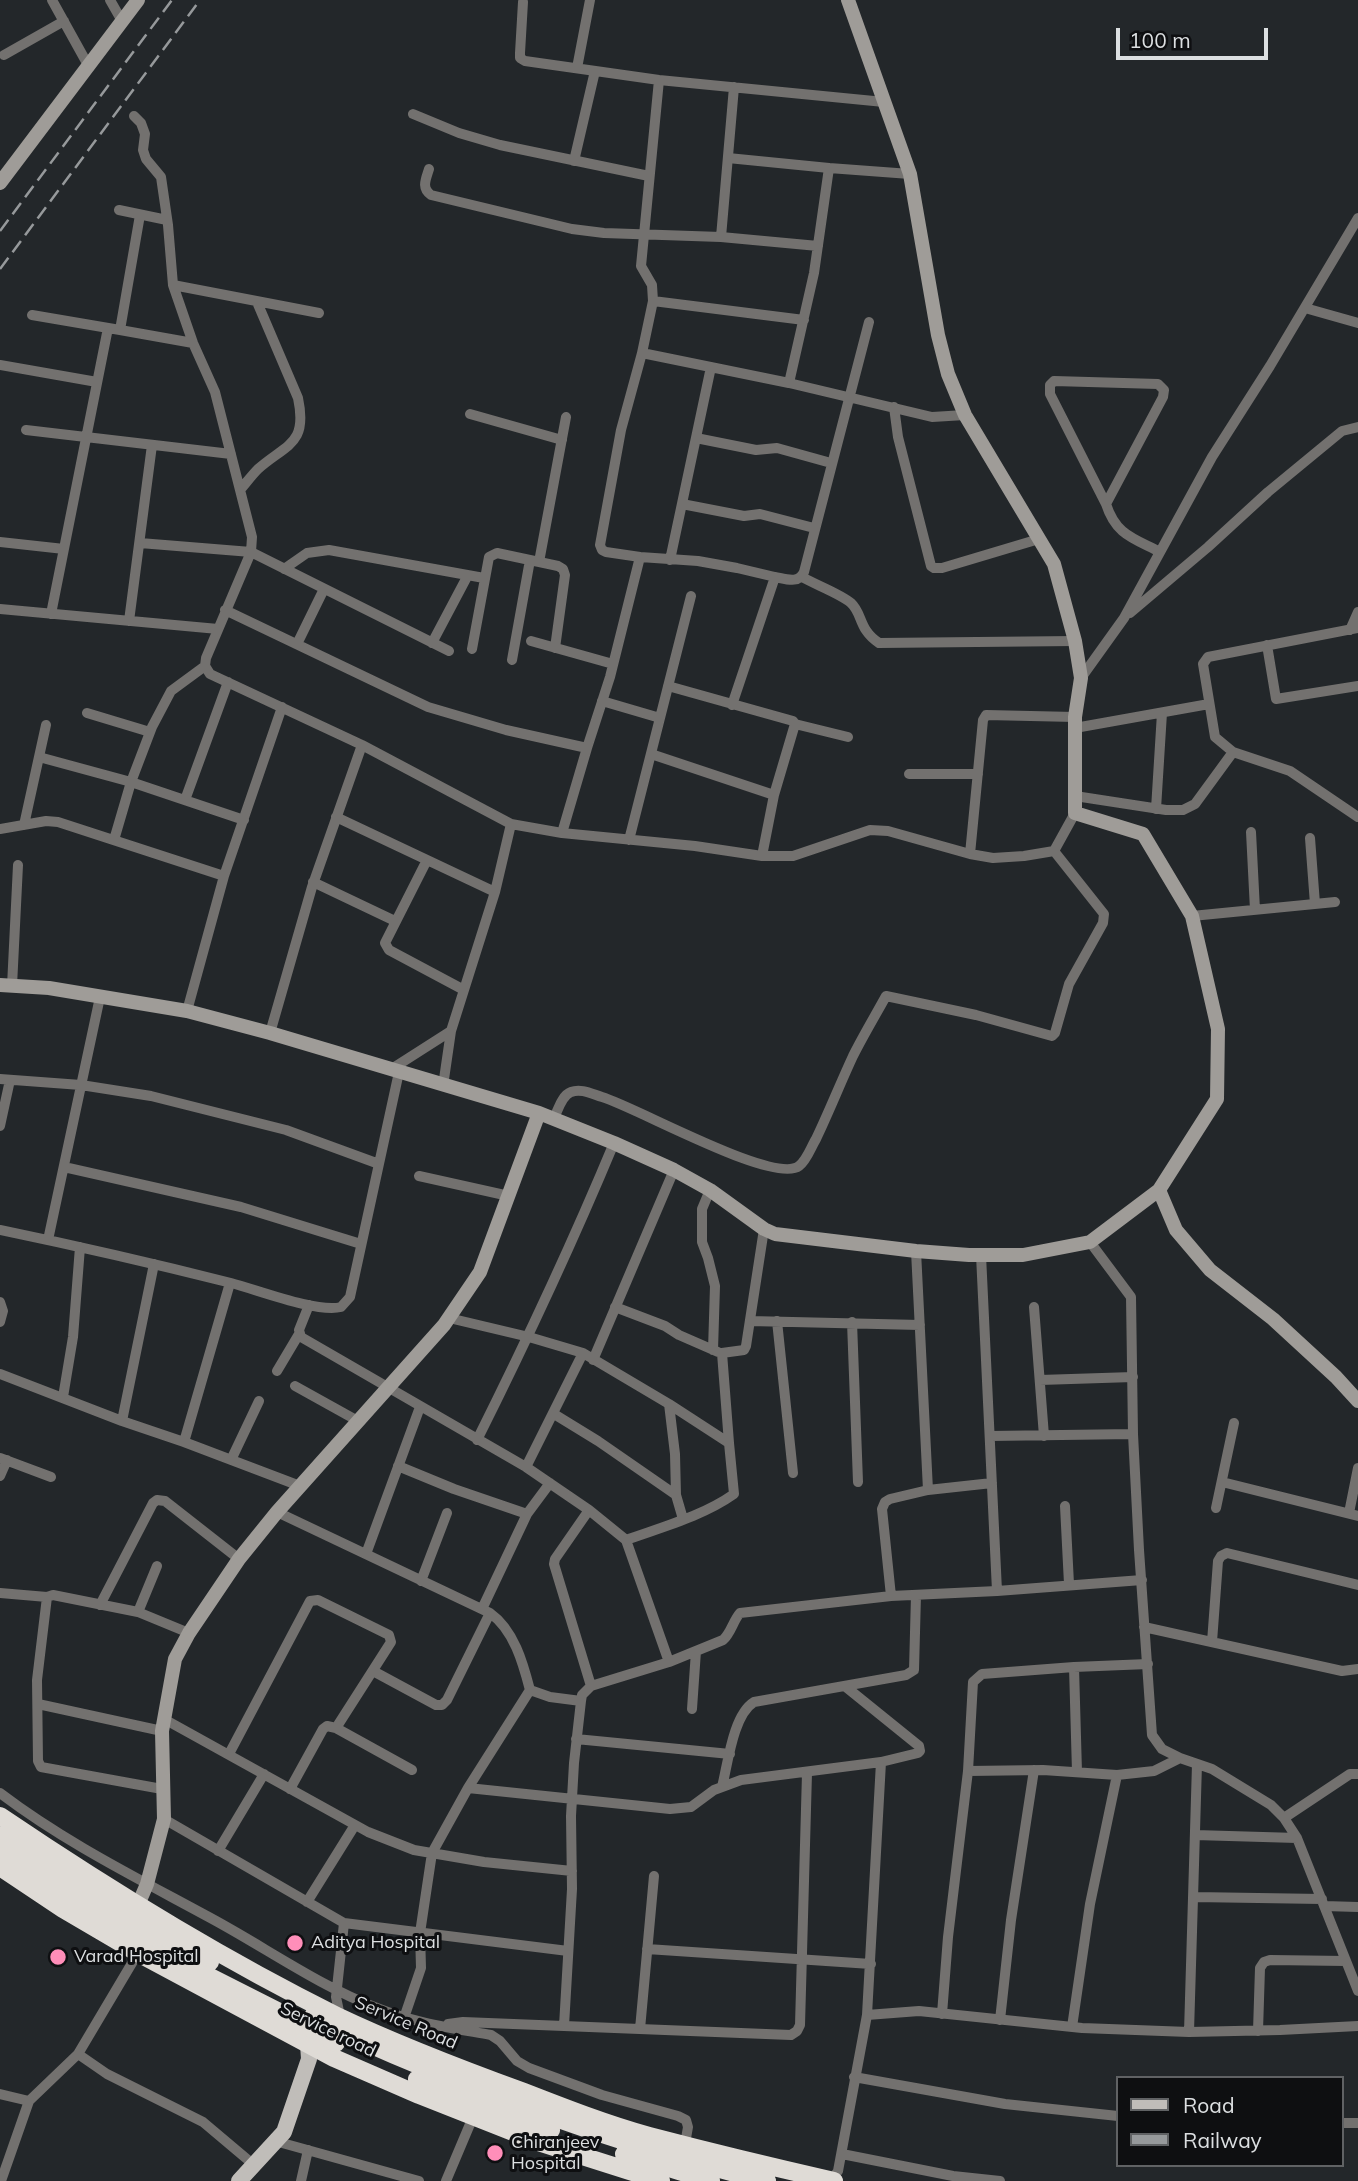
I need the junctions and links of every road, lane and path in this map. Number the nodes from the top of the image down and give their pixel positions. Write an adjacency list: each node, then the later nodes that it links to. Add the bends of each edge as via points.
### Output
1 (52, 0): 7 (street)
2 (110, 0): 8 (street)
3 (138, 0): 8 (street)
4 (590, 0): 11 (street)
5 (848, 0): 15 (street)
6 (523, 2): 11 (street, via 520,58)
7 (64, 21): 9 (street); 10 (street)
8 (122, 21): 10 (street)
9 (1, 55)
10 (88, 65): 24 (street)
11 (577, 68): 12 (street)
12 (595, 71): 13 (street); 19 (street)
13 (659, 80): 14 (street); 23 (street)
14 (734, 87): 15 (street); 18 (street)
15 (884, 102): 22 (street)
16 (413, 114): 19 (street, via 459,133)
17 (134, 116): 28 (street, via 145,134 146,159 161,177)
18 (728, 158): 20 (street); 30 (street)
19 (574, 161): 23 (street)
20 (829, 168): 22 (street); 31 (street)
21 (429, 169): 29 (street, via 425,186 431,195 572,229)
22 (909, 174): 52 (street, via 938,335)
23 (649, 176): 29 (street)
24 (0, 183)
25 (119, 211): 26 (street)
26 (141, 215): 28 (street); 42 (street)
27 (1358, 218): 35 (street)
28 (167, 220): 32 (street)
29 (644, 233): 30 (street); 33 (street, via 640,266 652,285)
30 (722, 237): 31 (street)
31 (818, 246): 38 (street)
32 (173, 285): 34 (street); 43 (street)
33 (653, 301): 38 (street); 44 (street)
34 (257, 302): 36 (street); 62 (street, via 301,411 292,445 259,468)
35 (1305, 308): 40 (street); 71 (street, via 1212,457)
36 (319, 313)
37 (32, 315): 41 (street)
38 (804, 320): 48 (street)
39 (869, 322): 49 (street)
40 (1358, 323)
41 (108, 328): 42 (street); 47 (street)
42 (120, 330): 43 (street)
43 (193, 343): 60 (street, via 215,392)
44 (642, 353): 46 (street); 72 (street, via 621,429 600,545 606,552)
45 (0, 365): 47 (street)
46 (711, 367): 48 (street); 57 (street)
47 (96, 382): 56 (street)
48 (789, 383): 49 (street)
49 (849, 396): 50 (street); 61 (street)
50 (894, 407): 52 (street, via 932,417); 66 (street, via 931,566 942,568)
51 (470, 414): 58 (street)
52 (965, 415): 66 (street)
53 (566, 417): 58 (street)
54 (1358, 427): 86 (street, via 1342,431)
55 (26, 430): 56 (street)
56 (87, 437): 59 (street); 69 (street)
57 (696, 438): 61 (street, via 756,450 777,448); 64 (street)
58 (562, 440): 74 (street)
59 (152, 445): 60 (street); 68 (street)
60 (231, 454): 62 (street)
61 (831, 463): 65 (street)
62 (240, 490): 70 (street, via 252,537)
63 (1106, 503): 63 (street, via 1050,394 1054,382 1158,384 1164,390); 71 (street, via 1118,528)
64 (682, 504): 65 (street, via 744,516 760,514); 73 (street)
65 (814, 528): 78 (street)
66 (1039, 540): 91 (street, via 1054,564)
67 (0, 542): 69 (street)
68 (140, 543): 70 (street); 87 (street)
69 (64, 549): 85 (street)
70 (251, 552): 75 (street); 83 (street)
71 (1160, 552): 86 (street)
72 (640, 557): 73 (street); 99 (street)
73 (670, 560): 77 (street, via 711,563)
74 (535, 561): 79 (street, via 492,554); 95 (street, via 564,569); 98 (street)
75 (284, 569): 76 (street, via 307,554 329,550); 80 (street)
76 (468, 575): 79 (street); 92 (street)
77 (775, 577): 78 (street); 107 (street)
78 (802, 577): 91 (street, via 852,604 863,628 879,643)
79 (484, 578): 96 (street)
80 (324, 589): 92 (street); 93 (street)
81 (691, 596): 103 (street)
82 (0, 609): 85 (street)
83 (225, 610): 88 (street); 93 (street)
84 (1358, 612): 89 (street)
85 (51, 614): 87 (street)
86 (1124, 618): 101 (street)
87 (130, 621): 88 (street)
88 (218, 629): 100 (street)
89 (1354, 629): 94 (street)
90 (531, 641): 95 (street)
91 (1076, 641): 101 (street)
92 (432, 643): 97 (street)
93 (298, 644): 118 (street, via 428,707)
94 (1267, 645): 104 (street, via 1276,699); 106 (street, via 1205,659)
95 (555, 648): 99 (street)
96 (472, 649)
97 (449, 651)
98 (512, 660)
99 (613, 664): 105 (street)
100 (205, 666): 102 (street, via 210,674); 115 (street, via 171,691)
101 (1081, 678): 112 (street)
102 (228, 682): 108 (street); 127 (street)
103 (668, 686): 107 (street); 111 (street)
104 (1358, 686)
105 (602, 701): 111 (street); 118 (street)
106 (1209, 704): 110 (street); 119 (street, via 1215,737)
107 (732, 705): 113 (street)
108 (282, 707): 117 (street); 132 (street)
109 (86, 713): 115 (street)
110 (1161, 713): 112 (street); 128 (street)
111 (660, 718): 120 (street)
112 (1075, 723): 123 (street, via 986,715); 126 (street)
113 (795, 724): 116 (street); 125 (street)
114 (46, 725): 121 (street)
115 (150, 732): 124 (street)
116 (848, 737)
117 (362, 745): 130 (street); 133 (street)
118 (587, 748): 137 (street)
119 (1233, 752): 128 (street, via 1195,804 1183,810); 131 (street, via 1290,771)
120 (651, 754): 125 (street); 140 (street)
121 (39, 757): 124 (street); 134 (street)
122 (909, 774): 123 (street)
123 (978, 774): 142 (street)
124 (131, 782): 127 (street); 139 (street)
125 (774, 795): 143 (street)
126 (1075, 796): 128 (street); 129 (street)
127 (186, 800): 132 (street)
128 (1156, 808)
129 (1075, 813): 141 (street); 152 (street, via 1143,834)
130 (336, 817): 144 (street); 147 (street)
131 (1358, 817)
132 (244, 820): 146 (street)
133 (511, 824): 137 (street); 148 (street)
134 (24, 825): 135 (street); 139 (street, via 58,822)
135 (0, 829)
136 (1251, 832): 151 (street)
137 (562, 833): 140 (street)
138 (1310, 838): 150 (street)
139 (114, 840): 146 (street)
140 (629, 840): 143 (street)
141 (1054, 851): 142 (street, via 993,858); 165 (street, via 1104,914 1069,984 1052,1035 886,996 809,1151 792,1169 742,1159 614,1100 582,1091 569,1092)
142 (970, 854): 143 (street, via 870,830 793,856)
143 (762, 856)
144 (427, 860): 148 (street); 153 (street)
145 (18, 865): 154 (street)
146 (225, 876): 157 (street)
147 (313, 882): 153 (street); 159 (street)
148 (495, 892): 155 (street)
149 (1335, 902): 150 (street)
150 (1315, 904): 151 (street)
151 (1255, 910): 152 (street)
152 (1192, 916): 173 (street, via 1218,1028 1217,1099)
153 (395, 921): 155 (street, via 385,943 389,950)
154 (6, 985): 156 (street)
155 (464, 990): 158 (street)
156 (100, 997): 157 (street); 162 (street)
157 (187, 1011): 159 (street)
158 (451, 1031): 160 (street); 163 (street)
159 (270, 1033): 160 (street)
160 (394, 1071): 163 (street); 168 (street)
161 (5, 1080): 162 (street); 166 (street)
162 (81, 1085): 168 (street, via 151,1096 286,1130); 169 (street)
163 (443, 1086): 164 (street)
164 (539, 1113): 165 (street); 174 (street)
165 (554, 1118): 167 (street)
166 (0, 1125)
167 (614, 1143): 170 (street); 196 (street)
168 (379, 1164): 179 (street)
169 (64, 1167): 177 (street); 179 (street, via 241,1207)
170 (674, 1170): 172 (street); 187 (street)
171 (419, 1176): 174 (street)
172 (710, 1190): 176 (street); 197 (street, via 702,1209 702,1242 715,1286)
173 (1159, 1190): 178 (street); 208 (street, via 1176,1230 1210,1270 1273,1319)
174 (509, 1196): 189 (street, via 480,1272)
175 (0, 1230): 177 (street)
176 (764, 1230): 181 (street); 190 (street)
177 (48, 1240): 180 (street)
178 (1090, 1242): 182 (street, via 1023,1255); 202 (street, via 1131,1297)
179 (361, 1244): 186 (street, via 345,1304 336,1308)
180 (80, 1247): 183 (street); 206 (street)
181 (916, 1251): 182 (street); 194 (street)
182 (981, 1255): 216 (street)
183 (154, 1264): 184 (street); 212 (street)
184 (230, 1283): 186 (street); 219 (street)
185 (0, 1302): 192 (street)
186 (309, 1305): 195 (street)
187 (615, 1307): 197 (street); 199 (street)
188 (1034, 1307): 203 (street)
189 (449, 1318): 196 (street); 205 (street)
190 (750, 1321): 191 (street); 197 (street, via 744,1350)
191 (777, 1321): 193 (street); 226 (street)
192 (0, 1322)
193 (852, 1322): 194 (street); 229 (street)
194 (920, 1325): 234 (street)
195 (299, 1334): 200 (street); 205 (street)
196 (529, 1337): 198 (street); 218 (street)
197 (718, 1351): 220 (street)
198 (583, 1353): 199 (street); 211 (street)
199 (593, 1360): 209 (street)
200 (277, 1371)
201 (0, 1374): 206 (street)
202 (1133, 1377): 203 (street); 215 (street)
203 (1040, 1380): 217 (street)
204 (295, 1386): 213 (street)
205 (388, 1388): 210 (street); 213 (street)
206 (63, 1397): 212 (street)
207 (259, 1401): 222 (street)
208 (1358, 1401)
209 (669, 1404): 220 (street); 235 (street)
210 (420, 1407): 218 (street); 223 (street)
211 (554, 1413): 224 (street); 235 (street)
212 (122, 1421): 219 (street)
213 (358, 1421): 233 (street)
214 (1234, 1423): 230 (street)
215 (1133, 1434): 217 (street); 248 (street)
216 (990, 1436): 217 (street); 232 (street)
217 (1044, 1436)
218 (477, 1440): 224 (street)
219 (184, 1441): 222 (street)
220 (729, 1443): 243 (street, via 734,1494)
221 (4, 1459): 227 (street); 228 (street)
222 (231, 1460): 233 (street)
223 (398, 1466): 241 (street); 245 (street)
224 (526, 1467): 231 (street)
225 (1358, 1468): 242 (street)
226 (793, 1473)
227 (0, 1476)
228 (51, 1477)
229 (858, 1482)
230 (1222, 1482): 237 (street); 242 (street)
231 (550, 1483): 238 (street); 241 (street)
232 (992, 1483): 234 (street); 252 (street)
233 (300, 1486): 239 (street)
234 (928, 1490): 255 (street, via 890,1499 882,1509)
235 (676, 1495): 243 (street)
236 (1065, 1506): 250 (street)
237 (1216, 1508)
238 (589, 1510): 244 (street); 269 (street, via 554,1564)
239 (277, 1512): 245 (street); 246 (street)
240 (447, 1513): 249 (street)
241 (527, 1514): 258 (street)
242 (1354, 1514)
243 (682, 1519): 244 (street)
244 (626, 1540): 264 (street)
245 (366, 1553): 249 (street)
246 (239, 1559): 257 (street, via 165,1501 157,1500); 261 (street)
247 (157, 1566): 259 (street)
248 (1142, 1580): 250 (street); 260 (street)
249 (421, 1581): 258 (street)
250 (1069, 1584): 252 (street)
251 (1358, 1585): 262 (street, via 1227,1553 1218,1561)
252 (997, 1591): 254 (street)
253 (0, 1593): 256 (street)
254 (916, 1595): 255 (street); 270 (street, via 914,1670)
255 (891, 1596): 263 (street, via 740,1613 728,1636)
256 (47, 1597): 257 (street); 273 (street)
257 (100, 1605): 259 (street)
258 (486, 1611): 268 (street, via 442,1705); 271 (street, via 498,1618 521,1656)
259 (138, 1612): 261 (street)
260 (1144, 1627): 262 (street); 265 (street)
261 (190, 1633): 275 (street, via 175,1659)
262 (1212, 1642): 267 (street, via 1342,1671)
263 (695, 1651): 264 (street); 274 (street)
264 (669, 1662): 269 (street)
265 (1148, 1664): 266 (street); 280 (street, via 1152,1735 1162,1749)
266 (1074, 1667): 285 (street, via 976,1677); 286 (street)
267 (1358, 1669)
268 (373, 1671): 276 (street); 278 (street, via 391,1642 388,1635 318,1600 310,1601)
269 (591, 1686): 272 (street)
270 (846, 1687): 279 (street, via 754,1702 746,1707); 281 (street, via 919,1746 918,1753)
271 (530, 1690): 272 (street); 292 (street)
272 (581, 1700): 277 (street)
273 (38, 1704): 275 (street); 293 (street, via 38,1761 44,1770)
274 (692, 1709)
275 (163, 1725): 278 (street); 293 (street)
276 (336, 1728): 283 (street); 294 (street, via 323,1729)
277 (576, 1739): 279 (street); 296 (street)
278 (229, 1754): 288 (street)
279 (730, 1754): 291 (street)
280 (1180, 1759): 282 (street); 290 (street, via 1154,1771)
281 (881, 1762): 287 (street); 323 (street)
282 (1197, 1764): 298 (street, via 1271,1805); 301 (street)
283 (412, 1770)
284 (1034, 1770): 285 (street); 286 (street); 329 (street)
285 (968, 1771): 326 (street)
286 (1077, 1772): 290 (street)
287 (807, 1773): 291 (street, via 741,1780); 321 (street)
288 (264, 1774): 294 (street); 305 (street)
289 (1358, 1774): 298 (street, via 1350,1774)
290 (1117, 1775): 333 (street, via 1090,1904)
291 (722, 1787): 296 (street, via 691,1807 670,1809)
292 (468, 1788): 296 (street); 306 (street)
293 (162, 1789): 299 (street)
294 (290, 1789): 300 (street)
295 (0, 1793): 310 (street)
296 (571, 1799): 308 (street)
297 (0, 1816): 314 (highway, Service Road)
298 (1284, 1818): 303 (street)
299 (164, 1819): 305 (street); 310 (street)
300 (355, 1825): 306 (street); 312 (street)
301 (1195, 1835): 303 (street); 311 (street)
302 (0, 1836): 335 (highway)
303 (1297, 1838): 313 (street)
304 (0, 1850): 335 (highway, via 147,1945)
305 (218, 1851): 312 (street)
306 (432, 1853): 308 (street); 317 (street)
307 (0, 1867): 320 (highway, Service road)
308 (572, 1871): 319 (street)
309 (654, 1876): 318 (street)
310 (147, 1884): 314 (street); 325 (street)
311 (1194, 1897): 313 (street); 337 (street)
312 (307, 1902): 316 (street)
313 (1323, 1902): 315 (street); 322 (street)
314 (138, 1905): 335 (highway, Service Road, via 218,1954)
315 (1358, 1907)
316 (344, 1923): 317 (street); 325 (street)
317 (420, 1933): 319 (street); 328 (street, via 421,1968)
318 (648, 1949): 321 (street); 334 (street)
319 (568, 1951): 331 (street)
320 (138, 1953): 335 (highway, Service road); 338 (street)
321 (802, 1959): 323 (street); 334 (street, via 800,2025 791,2035)
322 (1346, 1961): 324 (street); 336 (street, via 1264,1962)
323 (871, 1964): 327 (street)
324 (1357, 1987)
325 (337, 1990): 328 (street); 335 (street)
326 (942, 2014): 327 (street); 329 (street)
327 (867, 2015): 339 (street)
328 (404, 2018): 330 (street)
329 (1000, 2020): 333 (street)
330 (441, 2025): 331 (street); 345 (street, via 491,2035 529,2068 678,2116 688,2127)
331 (564, 2026): 334 (street)
332 (1358, 2026): 336 (street)
333 (1072, 2027): 337 (street)
334 (640, 2029)
335 (323, 2030): 343 (highway, Service road, via 419,2095); 344 (main road, via 284,2132); 345 (highway, Service Road, via 469,2072 578,2113); 359 (highway, via 478,2105); 360 (highway, via 584,2129)
336 (1258, 2031): 337 (street)
337 (1189, 2032)
338 (78, 2054): 341 (street); 348 (street, via 107,2074 203,2122)
339 (854, 2077): 342 (street, via 1005,2104); 347 (street)
340 (0, 2094): 341 (street)
341 (29, 2101): 352 (street)
342 (1116, 2116)
343 (473, 2117): 350 (highway, Service road); 357 (street)
344 (275, 2141): 346 (street); 348 (main road)
345 (685, 2144): 351 (highway, Service Road, via 762,2166)
346 (308, 2150): 349 (street); 354 (street)
347 (842, 2154): 351 (street); 361 (street)
348 (254, 2165): 353 (main road)
349 (380, 2170): 355 (street); 356 (street)
350 (642, 2179): 358 (highway, Service road)
351 (835, 2179)
352 (1, 2181)
353 (239, 2181)
354 (301, 2181)
355 (377, 2181)
356 (419, 2181)
357 (446, 2181)
358 (661, 2181)
359 (711, 2181)
360 (767, 2181)
361 (1000, 2181)

